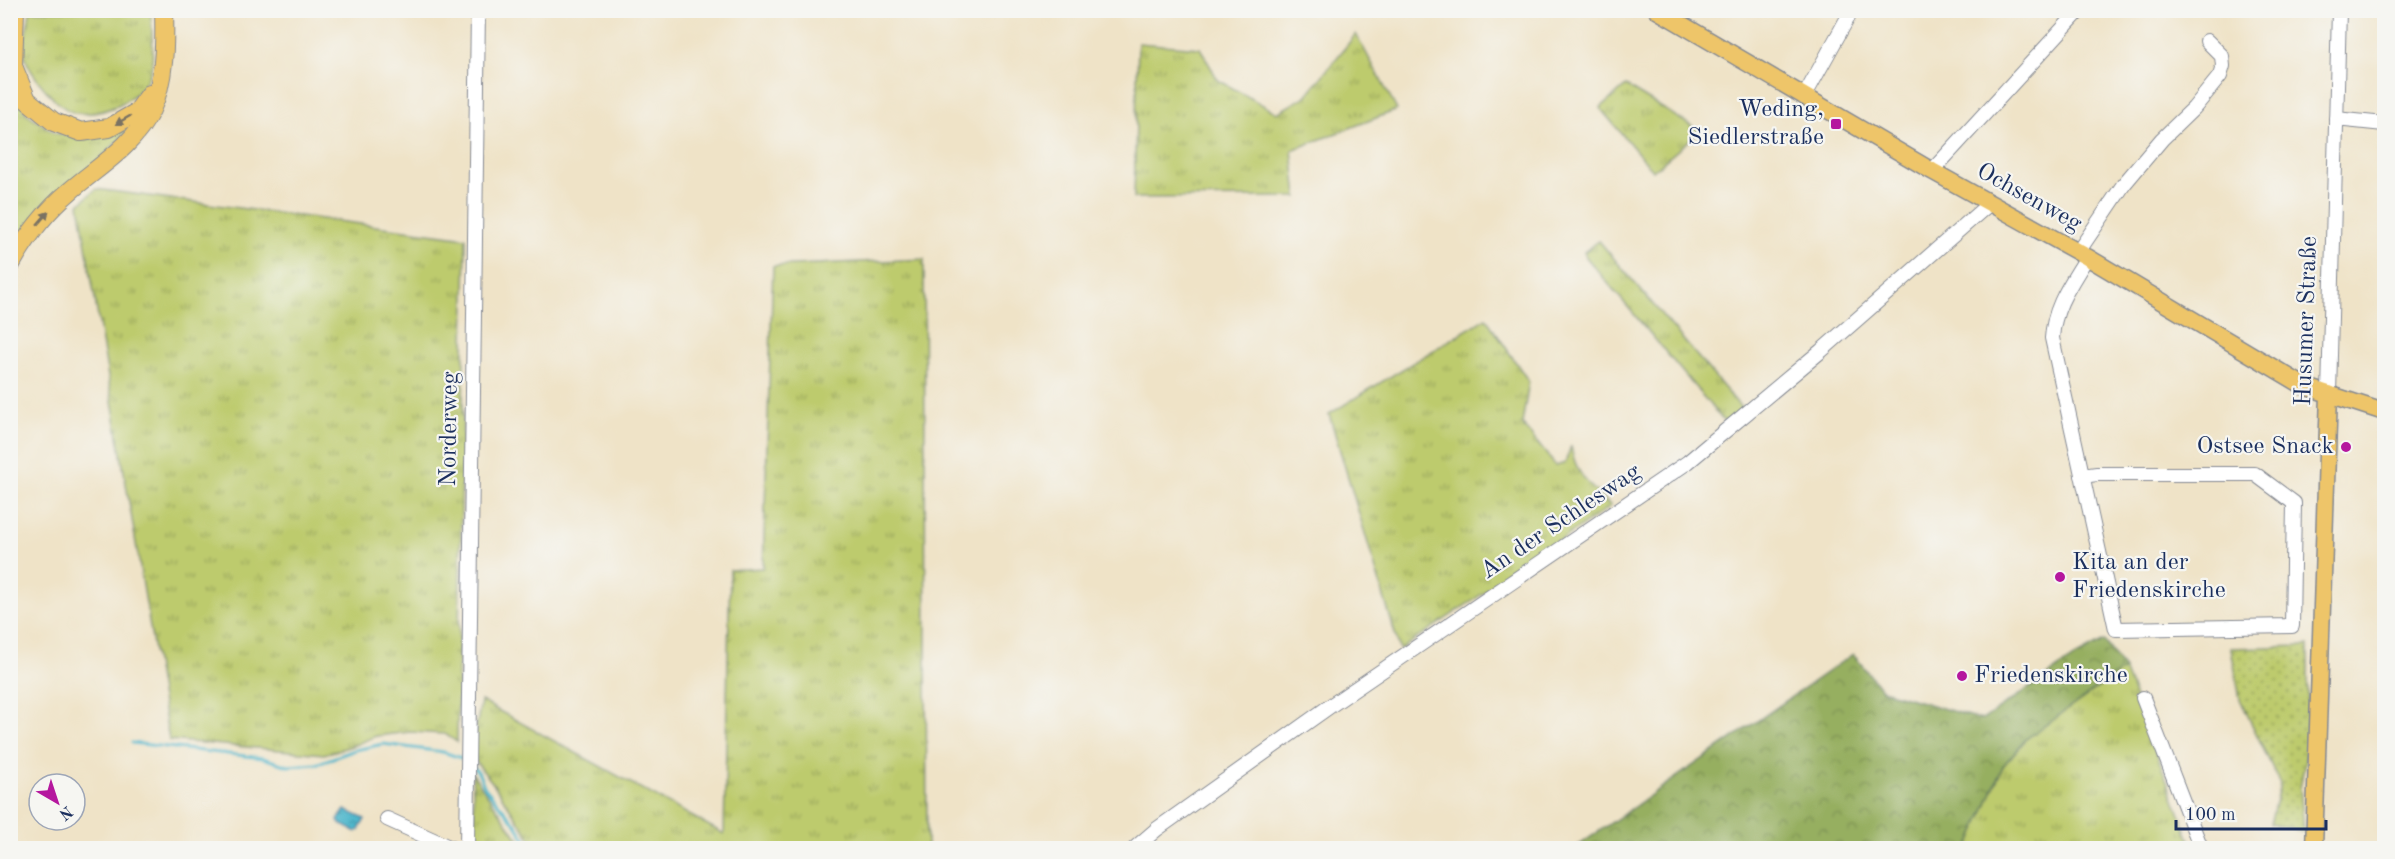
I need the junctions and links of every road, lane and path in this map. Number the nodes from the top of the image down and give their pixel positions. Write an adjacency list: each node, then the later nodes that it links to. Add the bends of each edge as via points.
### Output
1 (15, 10): 9 (highway, one-way to 1, via 137,112 109,128 81,132 54,122 27,100 13,66)
2 (478, 10): 23 (street, Norderweg)
3 (1657, 10): 10 (main road, Ochsenweg)
4 (1851, 10): 10 (street)
5 (2080, 10): 13 (street)
6 (2339, 10): 11 (street, Husumer Straße)
7 (165, 14): 9 (highway)
8 (2206, 41): 15 (street, via 2222,57 2220,76 2124,184)
9 (161, 77): 16 (highway, one-way to 9, via 45,214 130,142 152,108)
10 (1804, 97): 13 (main road, Ochsenweg)
11 (2336, 119): 12 (street); 17 (street, Husumer Straße)
12 (2385, 124)
13 (1932, 171): 14 (main road, Ochsenweg)
14 (1990, 203): 15 (main road, Ochsenweg); 24 (street, An der Schleswag, via 1688,462 1333,704 1157,829)
15 (2082, 255): 17 (main road, Ochsenweg, via 2304,386); 19 (street, via 2057,306 2052,338)
16 (10, 266)
17 (2329, 394): 18 (main road, Ochsenweg); 26 (main road, Husumer Straße)
18 (2385, 412)
19 (2082, 476): 19 (street, via 2115,629 2292,626 2294,503 2255,474)
20 (2143, 698): 25 (street)
21 (387, 819): 22 (street)
22 (451, 849)
23 (467, 849)
24 (1135, 849)
25 (2201, 849)
26 (2314, 849)

